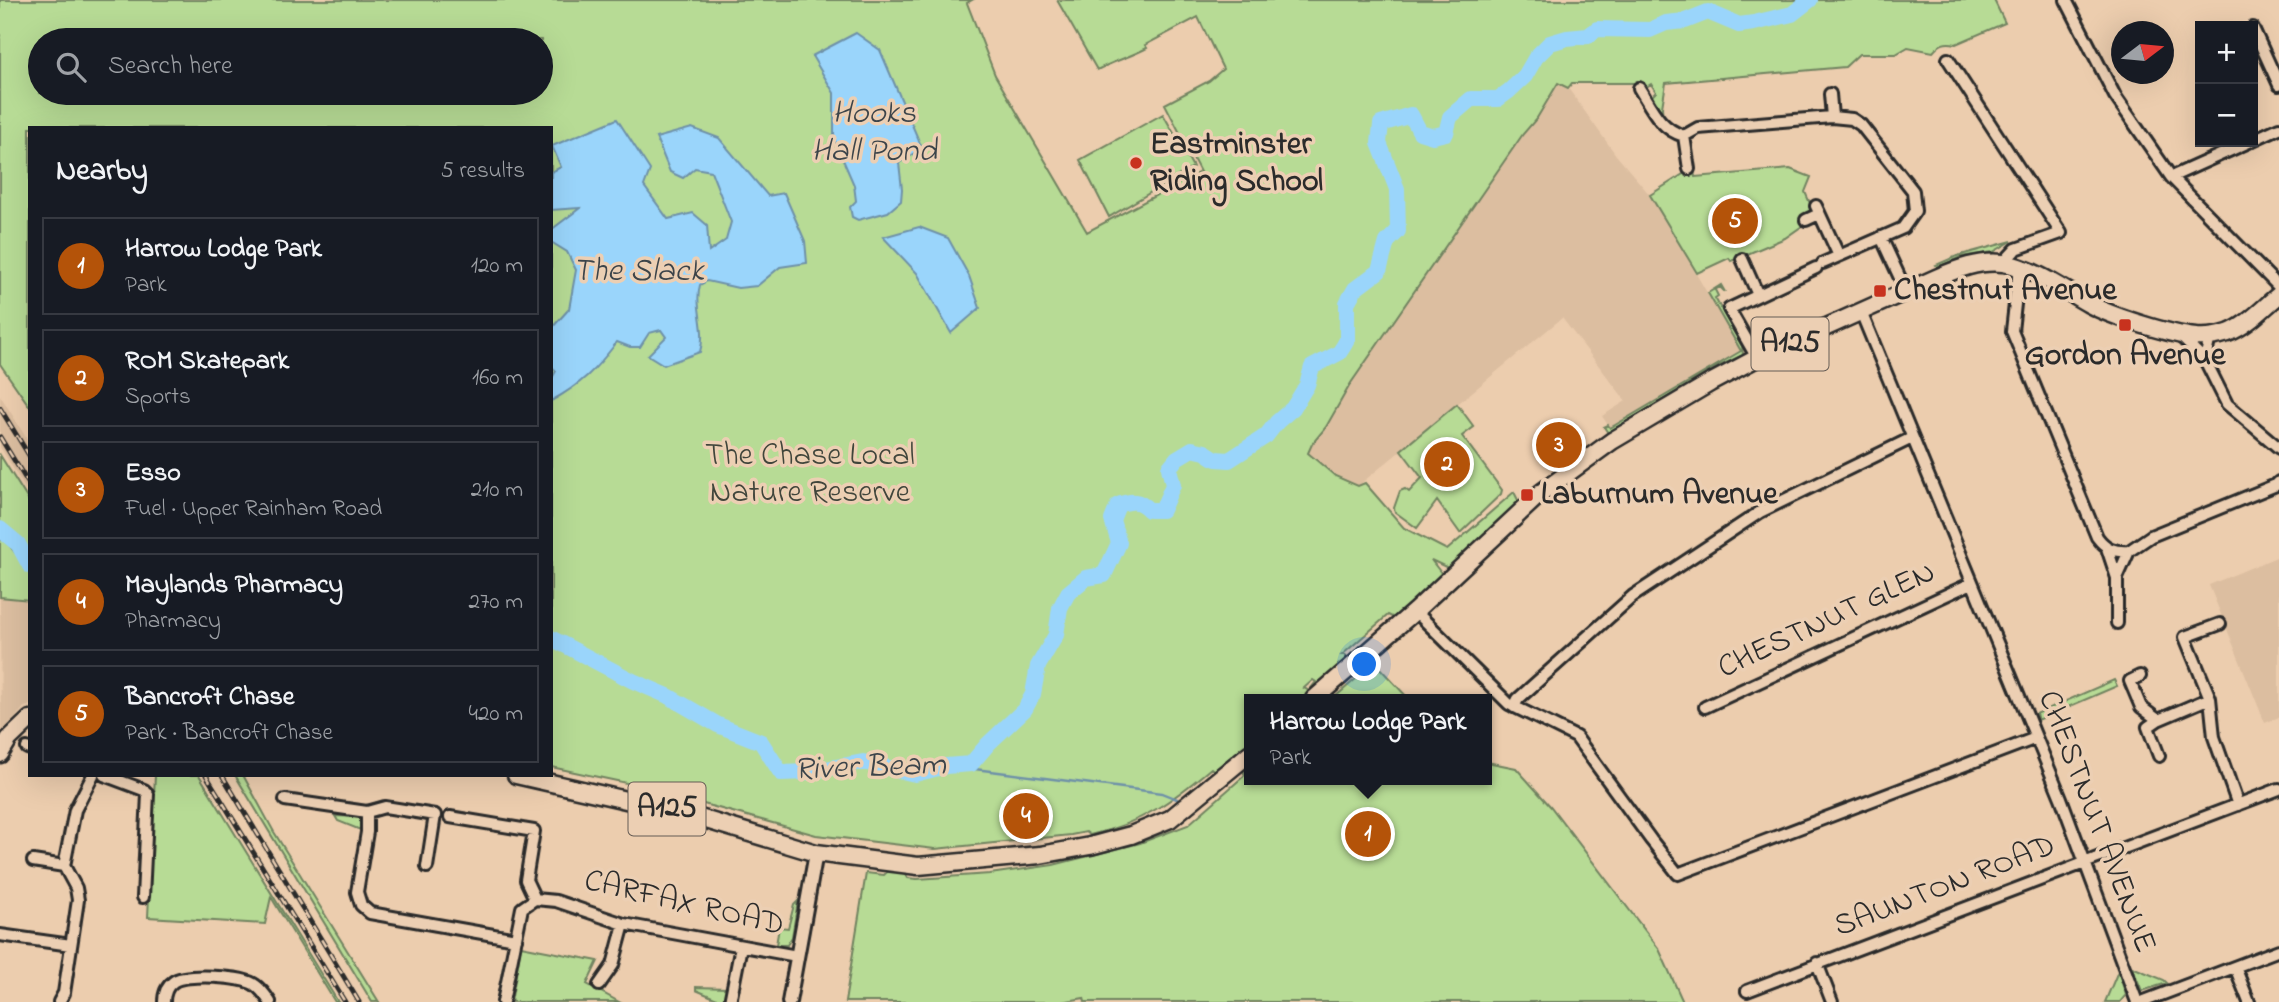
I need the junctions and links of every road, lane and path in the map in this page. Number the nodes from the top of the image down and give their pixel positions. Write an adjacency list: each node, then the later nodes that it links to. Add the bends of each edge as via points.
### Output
1 (2066, 0): 13 (street, via 2115,96)
2 (2258, 39): 4 (street)
3 (1948, 59): 18 (street, via 2062,233 2016,249)
4 (2279, 85)
5 (1639, 88): 9 (street, via 1660,123)
6 (1830, 94): 7 (street)
7 (1832, 117): 9 (street, via 1698,128); 15 (street, via 1861,125 1913,191 1916,202 1911,219 1903,228)
8 (2279, 128): 10 (street)
9 (1684, 136): 12 (street)
10 (2258, 138)
11 (2238, 147): 13 (street)
12 (1689, 169)
13 (2171, 177): 19 (street)
14 (1806, 220): 16 (street, via 1818,210)
15 (1881, 237): 16 (street); 20 (street)
16 (1839, 256): 21 (street)
17 (1742, 259): 21 (street)
18 (2011, 266): 20 (main road, A125, via 1981,263 1963,267); 26 (main road, via 2106,312); 33 (street, via 2012,331 2097,537)
19 (2279, 287)
20 (1906, 291): 25 (main road, A125)
21 (1758, 295): 24 (street)
22 (2279, 295): 27 (main road, via 2244,324)
23 (1722, 297): 24 (street)
24 (1729, 309): 28 (street)
25 (1861, 312): 28 (main road, A125); 30 (street, CHESTNUT AVENUE)
26 (2176, 333): 27 (main road); 29 (street)
27 (2210, 337): 29 (street)
28 (1757, 358): 37 (main road, A125, via 1612,441 1555,481)
29 (2205, 360): 31 (street, via 2227,404)
30 (1912, 438): 36 (street, CHESTNUT AVENUE); 43 (street, via 1760,512 1633,596)
31 (2279, 448)
32 (2279, 482): 34 (street, via 2151,536)
33 (2107, 548): 34 (street); 35 (street)
34 (2129, 551): 35 (street)
35 (2117, 578): 38 (street)
36 (1972, 583): 44 (street, CHESTNUT GLEN); 47 (street, CHESTNUT AVENUE)
37 (1415, 611): 41 (main road, A125); 43 (street)
38 (2117, 623)
39 (2220, 624): 42 (street, via 2185,637)
40 (2140, 676): 45 (street, via 2130,681 2141,707)
41 (1320, 694)
42 (2210, 698): 45 (street); 56 (street, via 2214,737)
43 (1514, 707): 47 (street, via 1576,737 1678,874)
44 (1705, 707)
45 (2158, 720): 49 (street, via 2148,727)
46 (28, 721): 48 (main road)
47 (2036, 738): 61 (street, CHESTNUT AVENUE)
48 (0, 754)
49 (2159, 756)
50 (1244, 758): 59 (main road, A125, via 1170,819 1090,846 918,866)
51 (92, 777): 62 (street, via 75,810)
52 (113, 777): 64 (street, via 144,790 149,798)
53 (525, 777): 59 (main road, A125, via 684,813)
54 (2279, 789): 56 (street, SAUNTON ROAD)
55 (285, 800): 57 (street)
56 (2238, 805): 61 (street, SAUNTON ROAD)
57 (367, 812): 63 (street, via 385,807 435,815); 68 (street, via 357,892 370,913)
58 (450, 817): 65 (street, via 534,831 526,880)
59 (816, 852): 72 (street)
60 (33, 862): 62 (street)
61 (2085, 862): 73 (street, SAUNTON ROAD); 84 (street, CHESTNUT AVENUE)
62 (64, 866): 69 (street, via 78,900)
63 (427, 867)
64 (143, 898)
65 (535, 899): 66 (street, CARFAX ROAD, via 556,901); 68 (street, CARFAX ROAD, via 522,908)
66 (624, 924): 70 (street, CARFAX ROAD); 75 (street, via 613,964)
67 (0, 935): 69 (street)
68 (516, 939): 80 (street)
69 (71, 945): 77 (street)
70 (741, 946): 72 (street, CARFAX ROAD); 81 (street)
71 (2279, 950): 74 (street)
72 (797, 956): 82 (street)
73 (1817, 963): 76 (street, SAUNTON ROAD); 83 (street)
74 (2235, 967): 84 (street); 85 (street)
75 (598, 985)
76 (1747, 990)
77 (59, 1002)
78 (164, 1002): 79 (street, via 164,993 173,982 187,976 244,980)
79 (270, 1002)
80 (503, 1002)
81 (730, 1002)
82 (789, 1002)
83 (1832, 1002)
84 (2139, 1002)
85 (2249, 1002)

